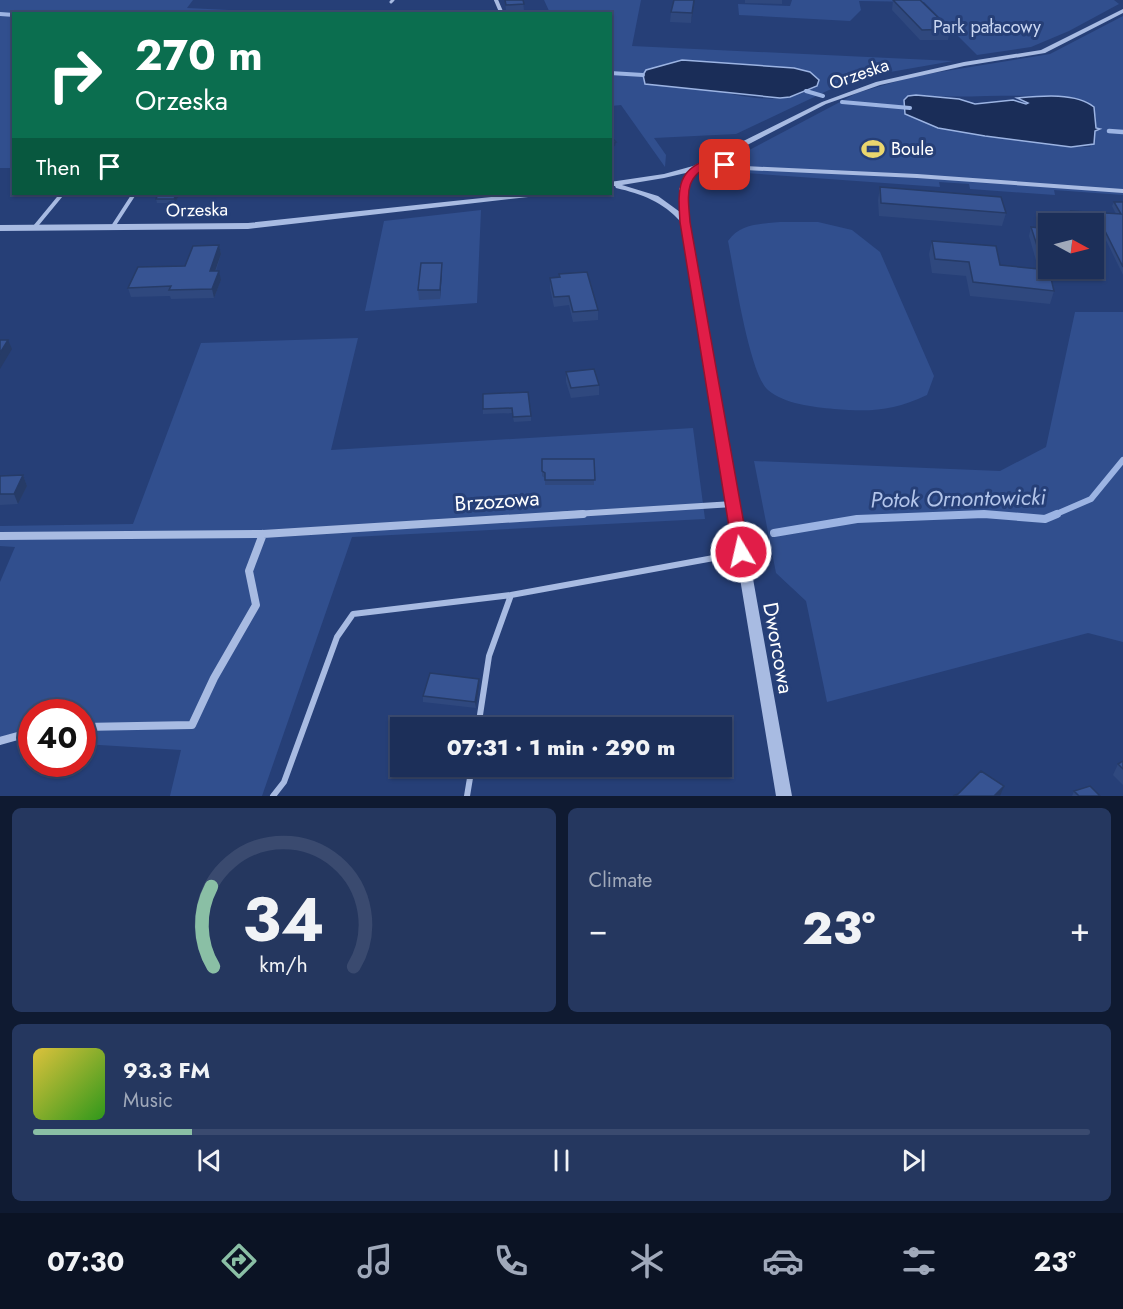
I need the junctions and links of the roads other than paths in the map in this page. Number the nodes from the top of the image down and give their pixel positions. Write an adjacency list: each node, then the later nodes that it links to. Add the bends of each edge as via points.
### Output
1 (1123, 12): 2 (street, Orzeska, via 1043,52 909,75 850,92)
2 (713, 161): 3 (street, Orzeska); 9 (lane, via 744,168)
3 (696, 168): 4 (street, Orzeska); 8 (street)
4 (664, 176): 5 (street, Orzeska); 8 (street)
5 (649, 179): 6 (street, Orzeska); 13 (street, via 646,186)
6 (612, 184)
7 (612, 185): 13 (street)
8 (683, 191): 13 (street, via 677,197); 14 (street, Dworcowa)
9 (1123, 191)
10 (61, 195): 16 (lane)
11 (133, 195): 17 (lane)
12 (528, 195): 17 (street, Orzeska, via 248,226)
13 (654, 196): 14 (street)
14 (685, 222): 18 (street, Dworcowa)
15 (0, 228): 16 (street, Orzeska)
16 (33, 228): 17 (street, Orzeska)
17 (112, 228)
18 (733, 504): 19 (street, Brzozowa); 21 (street, Dworcowa)
19 (263, 534): 20 (street, Brzozowa); 24 (street, via 249,571 256,605 192,725)
20 (0, 536)
21 (741, 552): 22 (lane); 30 (street, Dworcowa)
22 (511, 594): 23 (lane, via 489,656); 28 (lane, via 353,614 337,637 284,782)
23 (480, 717)
24 (96, 727)
25 (18, 736): 26 (street)
26 (0, 741)
27 (470, 777): 29 (lane)
28 (273, 796)
29 (467, 796)
30 (784, 796)

